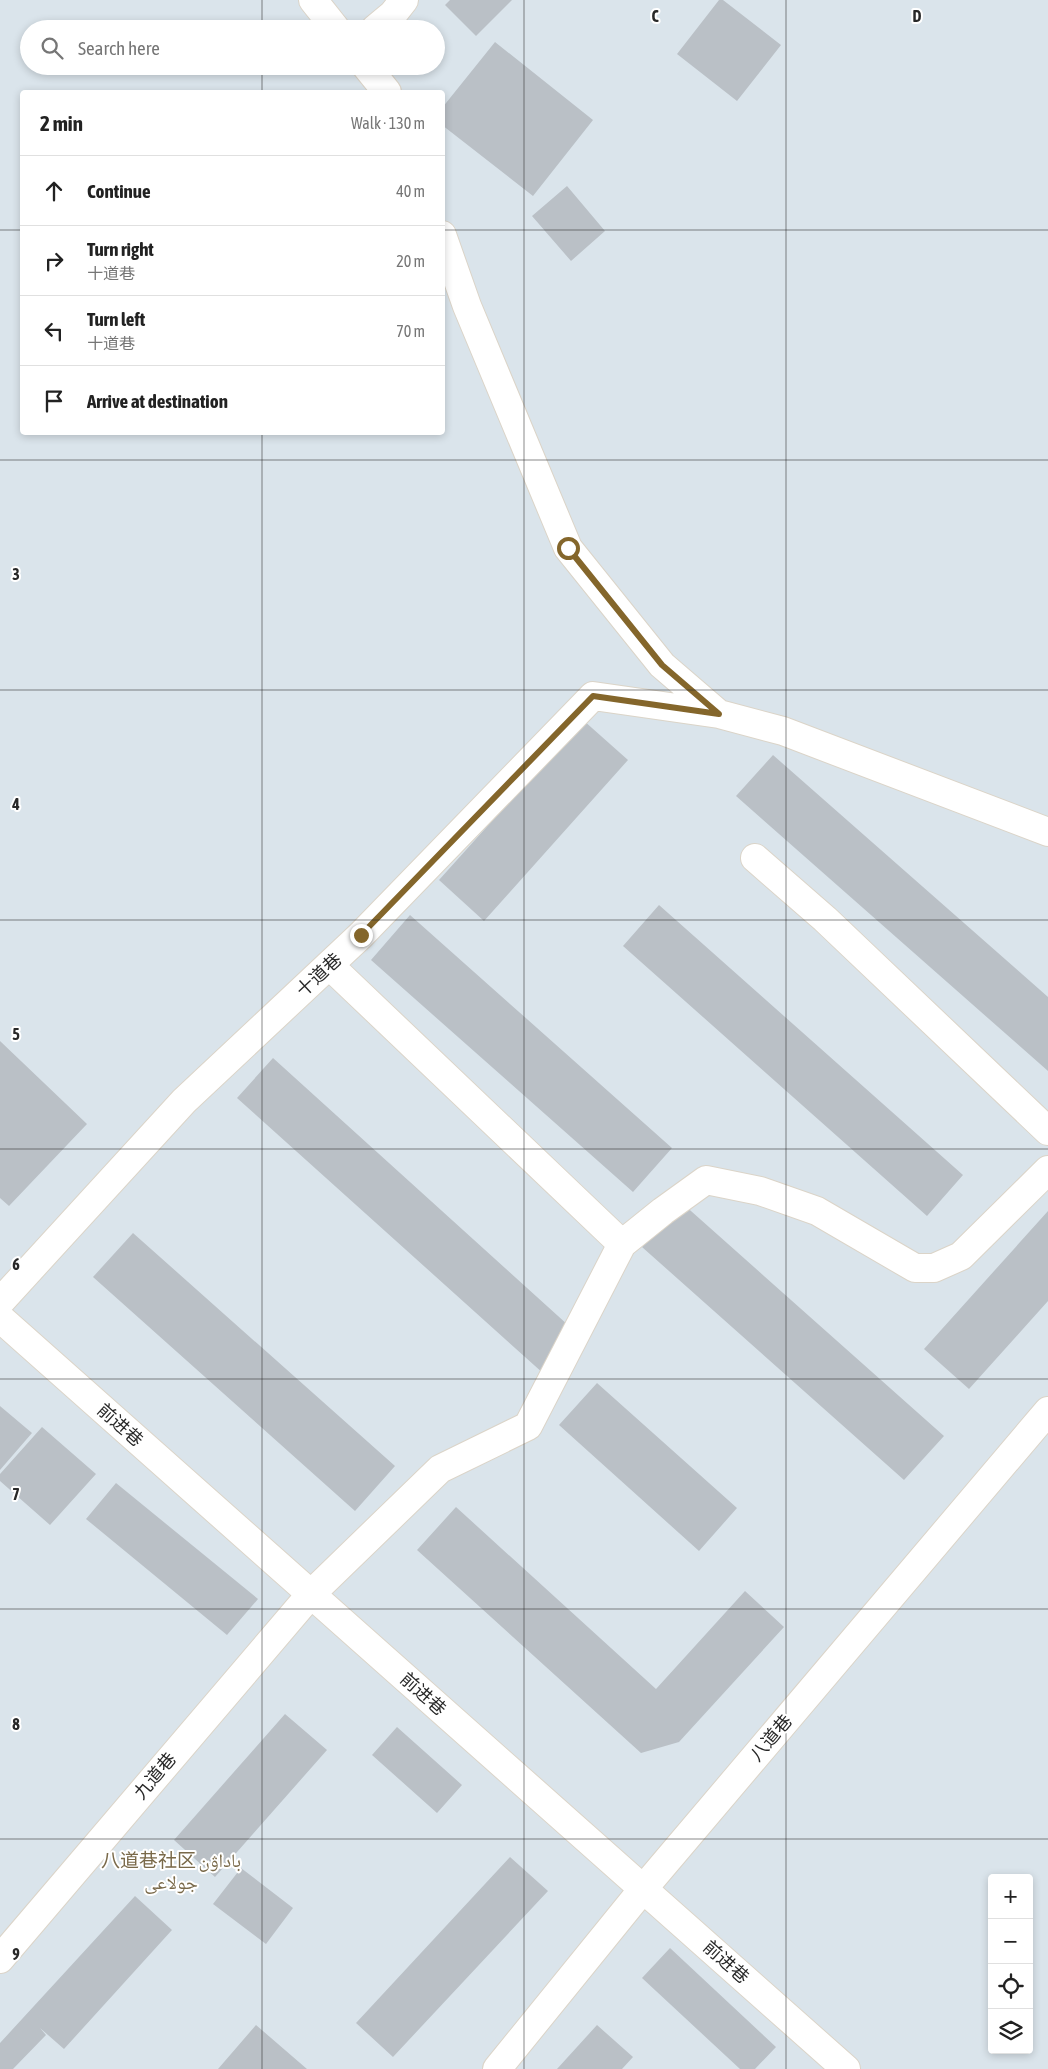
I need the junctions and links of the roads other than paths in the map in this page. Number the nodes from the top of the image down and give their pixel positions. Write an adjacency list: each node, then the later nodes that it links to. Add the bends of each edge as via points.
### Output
1 (313, 0): 3 (street)
2 (404, 0): 4 (street)
3 (329, 20)
4 (386, 20)
5 (373, 75): 6 (street)
6 (385, 90)
7 (445, 243): 8 (street, via 467,306 568,548 662,665)
8 (719, 714): 9 (street, via 783,730); 11 (street, 十道巷, via 593,696)
9 (1048, 832)
10 (756, 858): 12 (street)
11 (329, 965): 14 (street); 15 (street, 十道巷, via 184,1101)
12 (1048, 1130)
13 (1048, 1170): 14 (street, via 960,1256 934,1268 915,1268 817,1211 760,1191 706,1180)
14 (622, 1244): 18 (street, 九道巷, via 528,1426 440,1468)
15 (0, 1302)
16 (0, 1318): 18 (street, 前进巷)
17 (1048, 1411): 19 (street, 八道巷)
18 (311, 1594): 19 (street, 前进巷); 20 (street, 九道巷)
19 (643, 1889): 21 (street, 八道巷); 22 (street, 前进巷)
20 (0, 1959)
21 (497, 2069)
22 (846, 2069)

